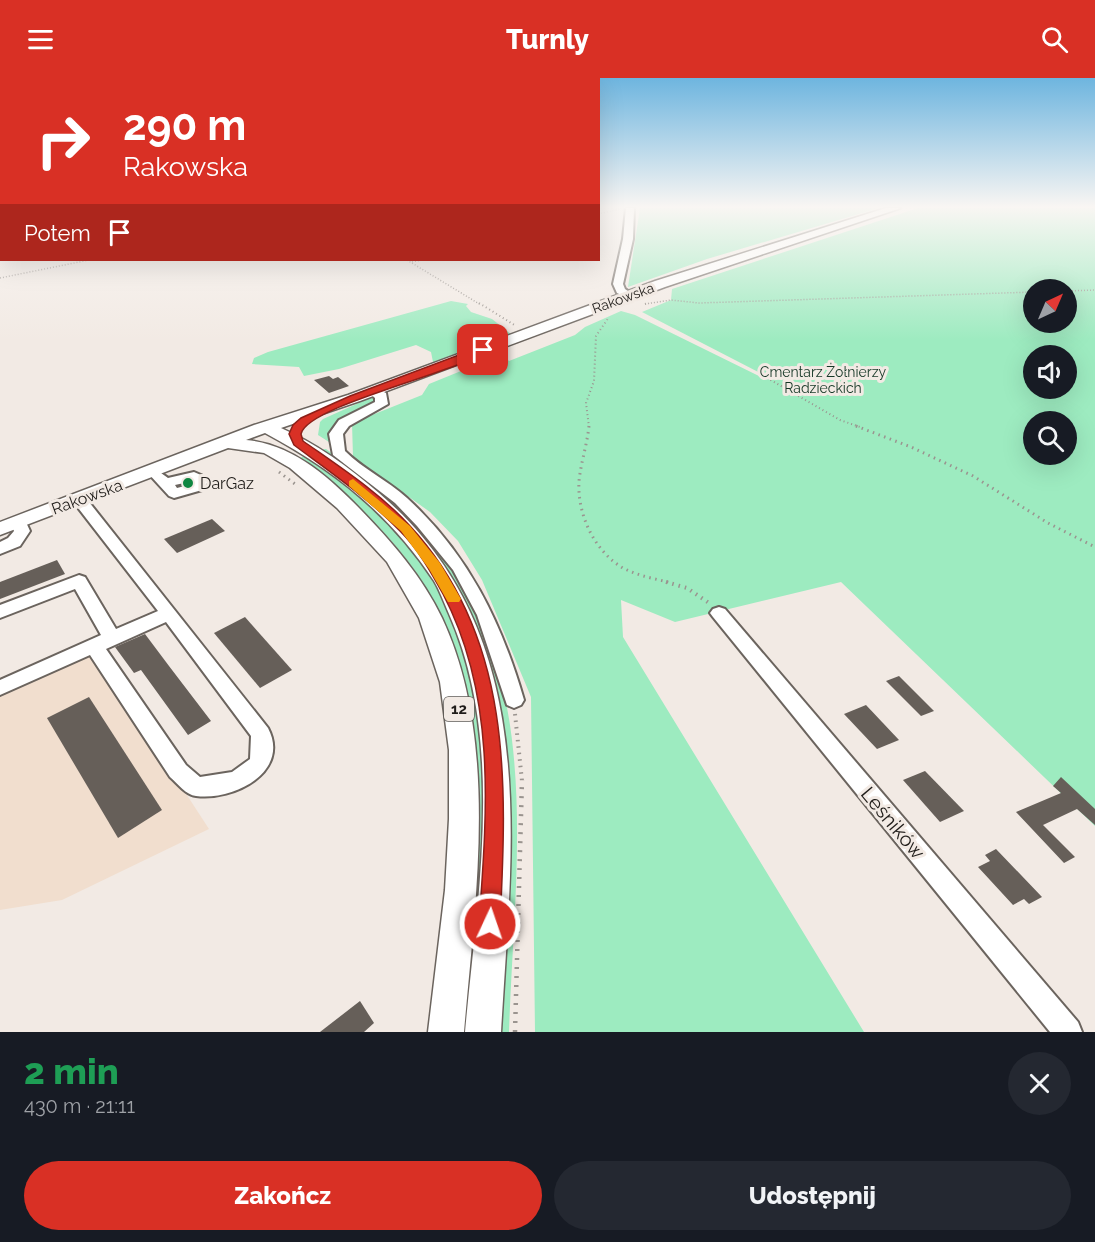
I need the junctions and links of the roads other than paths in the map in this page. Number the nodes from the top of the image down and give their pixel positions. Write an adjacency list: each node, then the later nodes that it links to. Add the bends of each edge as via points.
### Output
1 (625, 253): 3 (street, via 618,284)
2 (754, 253): 3 (main road, Rakowska)
3 (630, 296): 4 (main road, Rakowska)
4 (373, 391): 5 (main road, Rakowska); 19 (street, via 381,396 382,404 344,423 336,434 338,452 398,498 450,551 500,646)
5 (354, 398): 6 (main road, Rakowska); 6 (main road, Rakowska, via 304,420)
6 (278, 444): 7 (main road, Rakowska); 7 (main road, Rakowska, via 235,446); 20 (main road, 12, via 390,549 425,602 448,660 464,748 464,828); 21 (main road, 12, via 368,494 406,529 446,585 466,624 492,724 495,790)
7 (175, 464): 8 (main road, Rakowska)
8 (159, 478): 9 (street, via 174,493 197,487); 10 (main road, Rakowska)
9 (202, 479)
10 (80, 500): 11 (main road, Rakowska); 14 (street)
11 (9, 526): 12 (street, via 22,531)
12 (0, 549)
13 (0, 612): 16 (street, via 78,581)
14 (169, 613): 16 (street); 17 (street, via 261,734 263,755 250,774 225,786 196,787 178,771)
15 (719, 613): 22 (street, Leśników)
16 (112, 638): 17 (street)
17 (94, 646): 18 (street)
18 (0, 688)
19 (514, 700)
20 (446, 1032)
21 (483, 1032)
22 (1068, 1032)

